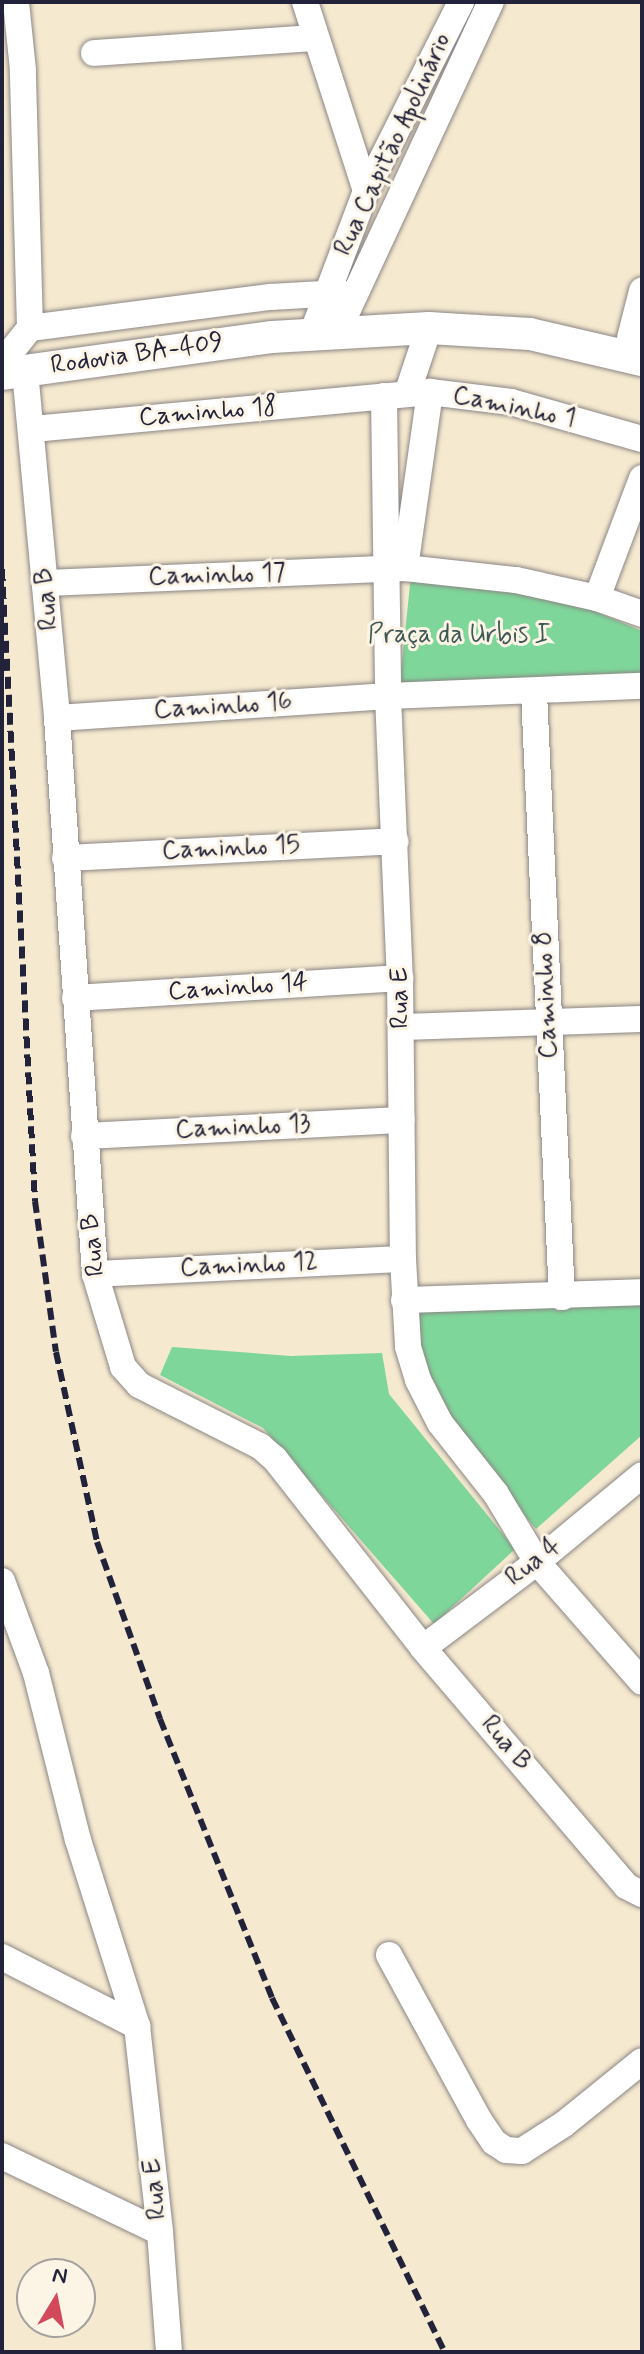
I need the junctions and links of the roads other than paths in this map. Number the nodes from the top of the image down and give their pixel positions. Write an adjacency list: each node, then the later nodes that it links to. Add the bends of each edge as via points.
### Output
1 (16, 2): 13 (street, via 23,70)
2 (305, 2): 6 (street)
3 (461, 2): 5 (street, Rua Capitão Apolinário)
4 (491, 2): 7 (street, Rua Capitão Apolinário)
5 (443, 36): 7 (street); 9 (street, Rua Capitão Apolinário)
6 (315, 38): 8 (street); 9 (street)
7 (469, 48): 11 (street, Rua Capitão Apolinário)
8 (94, 53)
9 (366, 191): 12 (street, Rua Capitão Apolinário)
10 (642, 291): 16 (street)
11 (356, 292): 12 (street); 15 (street, Rua Capitão Apolinário)
12 (327, 293): 13 (street); 15 (street, Rua Capitão Apolinário)
13 (30, 328): 17 (street)
14 (429, 328): 15 (main road, Rodovia BA-409); 16 (main road, Rodovia BA-409, via 530,334); 18 (street, Rua E)
15 (325, 332): 17 (main road, Rodovia BA-409)
16 (636, 349)
17 (10, 369): 19 (street, Rua B)
18 (407, 394): 19 (street, Caminho 18); 20 (street, Caminho 1, via 511,402); 22 (street, Rua E); 22 (street)
19 (33, 429): 23 (street, Rua B)
20 (642, 439)
21 (642, 478): 24 (street)
22 (396, 569): 23 (street, Caminho 17); 24 (street, Caminho 17, via 516,580); 28 (street, Rua E)
23 (47, 583): 29 (street, Rua B)
24 (597, 598): 25 (street, Caminho 17)
25 (642, 614)
26 (642, 686): 27 (street, Caminho 16)
27 (534, 693): 28 (street, Caminho 16); 35 (street, Caminho 8)
28 (388, 696): 29 (street, Caminho 16); 30 (street, Rua E)
29 (57, 718): 31 (street, Rua B)
30 (396, 841): 31 (street, Caminho 15); 32 (street, Rua E)
31 (65, 858): 33 (street, Rua B)
32 (400, 978): 33 (street, Caminho 14); 36 (street, Rua E)
33 (75, 998): 38 (street, Rua B)
34 (642, 1019): 35 (street)
35 (548, 1022): 36 (street); 42 (street, Caminho 8)
36 (401, 1027): 37 (street, Rua E)
37 (402, 1120): 38 (street, Caminho 13); 39 (street, Rua E)
38 (84, 1136): 40 (street, Rua B)
39 (403, 1259): 40 (street, Caminho 12); 43 (street, Rua E)
40 (95, 1274): 47 (street, Rua B, via 123,1367 139,1385 260,1446 275,1459)
41 (642, 1292): 42 (street)
42 (562, 1297): 43 (street)
43 (404, 1300): 45 (street, Rua E, via 408,1347 440,1423 496,1494)
44 (642, 1475): 45 (street, Rua 4)
45 (537, 1562): 47 (street, Rua 4); 48 (street, Rua E)
46 (2, 1581): 52 (street, Rua E, via 36,1673 78,1840)
47 (423, 1648): 49 (street, Rua B, via 626,1886)
48 (642, 1682)
49 (642, 1894)
50 (389, 1955): 53 (street, via 479,2120 506,2150 522,2151 564,2124)
51 (2, 1957): 52 (street)
52 (137, 2026): 55 (street, Rua E)
53 (642, 2061)
54 (2, 2156): 55 (street)
55 (160, 2232): 56 (street, Rua E)
56 (169, 2352)

